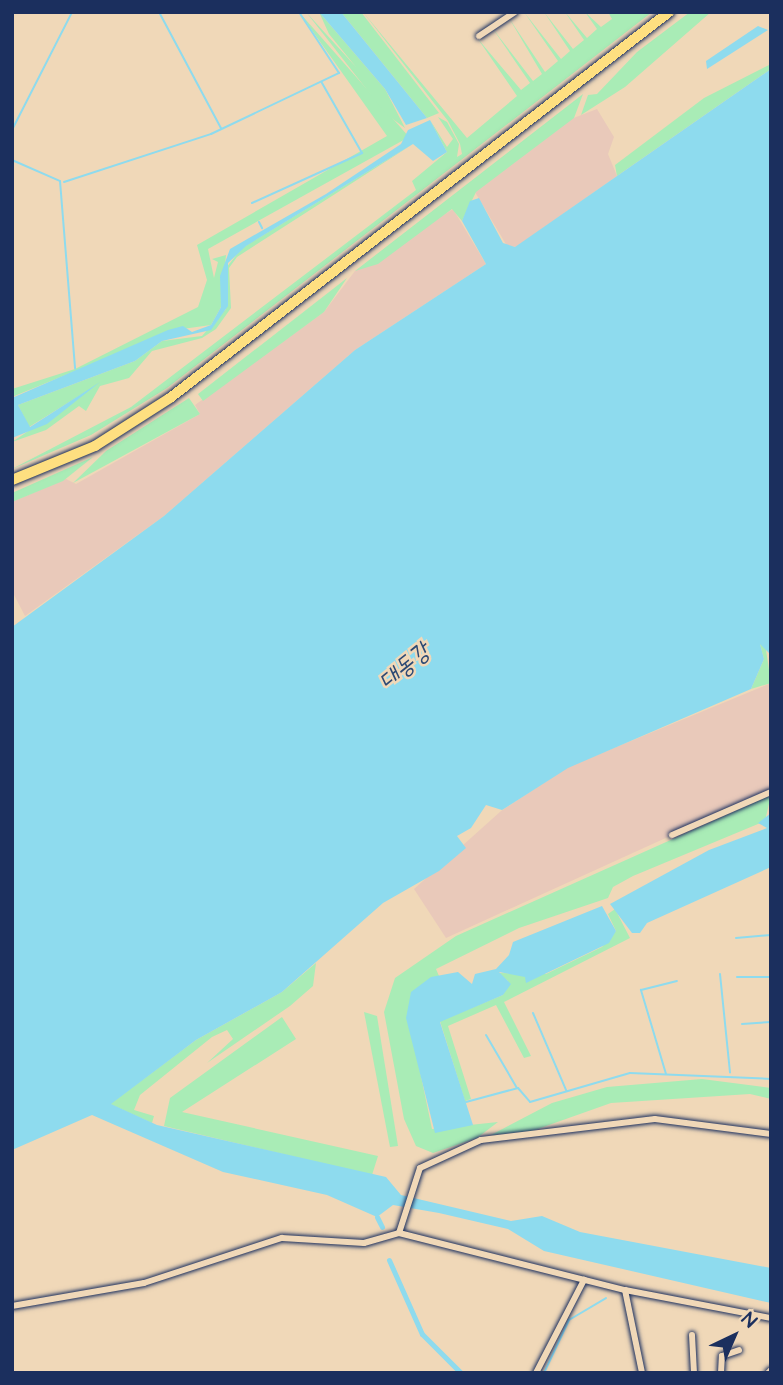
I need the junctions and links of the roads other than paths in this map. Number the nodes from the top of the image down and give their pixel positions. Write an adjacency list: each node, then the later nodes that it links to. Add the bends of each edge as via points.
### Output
1 (515, 12): 3 (street)
2 (669, 12): 4 (highway, via 177,393 95,446)
3 (479, 36)
4 (12, 480)
5 (771, 792): 6 (street)
6 (672, 835)
7 (771, 1134): 8 (street, via 655,1119 481,1140 430,1160 410,1195)
8 (399, 1233): 9 (street); 11 (street, via 364,1243 282,1238 144,1283)
9 (584, 1280): 10 (street); 15 (street)
10 (625, 1290): 12 (street); 16 (street)
11 (12, 1306)
12 (771, 1318)
13 (692, 1335): 17 (street)
14 (739, 1350): 18 (street, via 722,1356)
15 (536, 1373)
16 (642, 1373)
17 (694, 1373)
18 (722, 1373)

